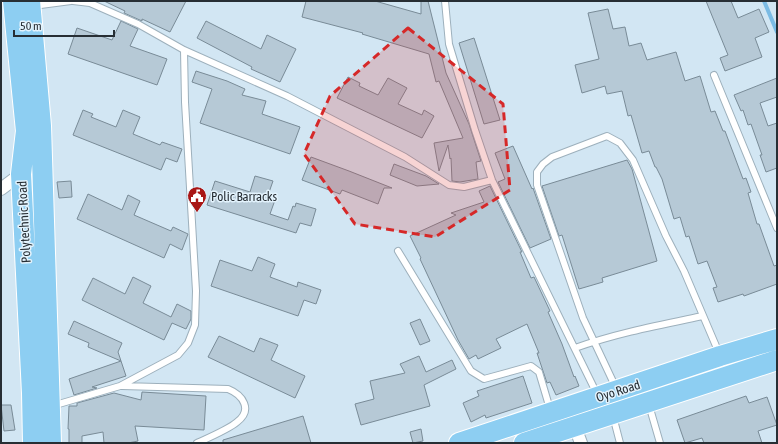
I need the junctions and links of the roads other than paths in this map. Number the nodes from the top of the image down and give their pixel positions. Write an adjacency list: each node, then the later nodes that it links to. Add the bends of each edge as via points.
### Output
1 (72, 1): 3 (lane); 4 (lane, via 90,3 138,24)
2 (445, 1): 7 (lane, via 449,44)
3 (23, 5): 6 (main road, Polytechnic Road, via 26,130); 19 (main road, Polytechnic Road, via 41,126)
4 (184, 50): 7 (lane, via 287,96 405,157 449,185 464,188); 17 (lane, via 196,291 195,325 188,343 178,356)
5 (714, 75): 9 (lane)
6 (21, 174): 8 (street); 19 (main road, Polytechnic Road)
7 (492, 180): 14 (lane)
8 (1, 189)
9 (777, 228)
10 (398, 251): 21 (lane, via 471,371 484,379 531,366 539,372)
11 (704, 316): 13 (lane); 13 (lane, via 633,160 620,143 607,136 552,157 536,172 537,185 583,318); 15 (lane)
12 (777, 339): 15 (main road, Oyo Road)
13 (594, 341): 14 (lane); 18 (lane)
14 (575, 348): 18 (lane)
15 (720, 356): 18 (main road, Oyo Road)
16 (777, 360): 20 (main road, Oyo Road)
17 (120, 386): 19 (lane); 26 (lane, via 228,389 242,398 246,405 244,414 238,422)
18 (608, 394): 21 (main road, Oyo Road); 22 (main road)
19 (43, 397): 24 (main road, Polytechnic Road); 25 (main road, Polytechnic Road)
20 (648, 402): 22 (main road, Oyo Road); 30 (lane)
21 (551, 413): 27 (main road, Oyo Road)
22 (613, 413): 23 (main road, Oyo Road); 29 (lane)
23 (578, 435): 28 (main road, Oyo Road)
24 (33, 443)
25 (51, 443)
26 (197, 443)
27 (459, 443)
28 (524, 443)
29 (620, 443)
30 (660, 443)

